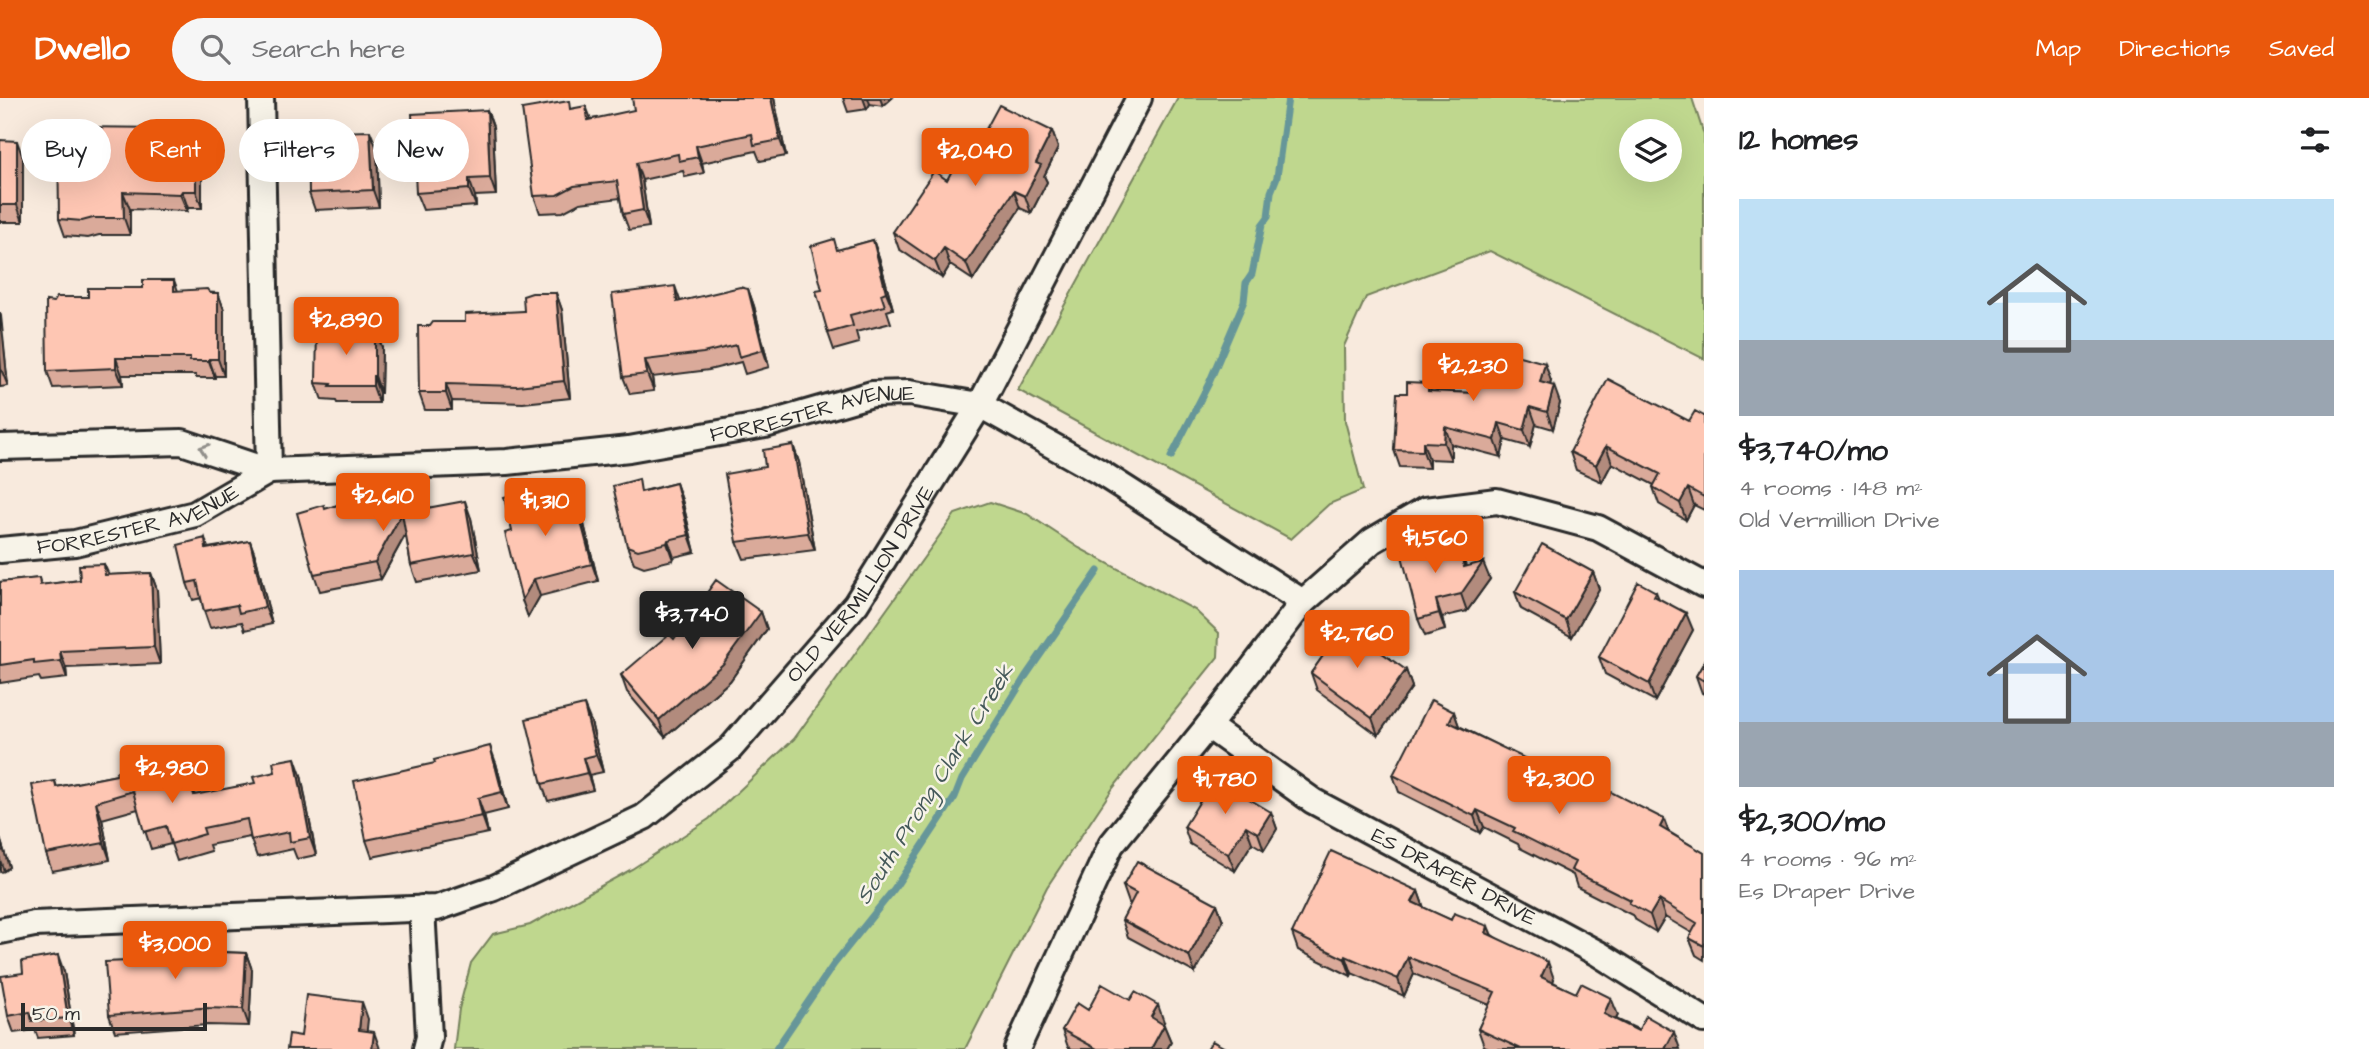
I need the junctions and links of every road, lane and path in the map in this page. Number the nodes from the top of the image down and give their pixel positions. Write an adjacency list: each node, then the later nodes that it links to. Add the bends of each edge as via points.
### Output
1 (261, 98): 5 (street)
2 (1139, 98): 3 (street, OLD VERMILLION DRIVE)
3 (980, 405): 5 (street, FORRESTER AVENUE, via 909,393 872,394 765,425 629,449 507,463); 8 (street, FORRESTER AVENUE, via 1098,471); 10 (street, OLD VERMILLION DRIVE, via 856,604 730,749 644,817 494,888 437,908)
4 (0, 447): 5 (street, FORRESTER AVENUE, one-way to 4, via 182,442)
5 (269, 471): 6 (street, FORRESTER AVENUE, via 195,514 75,543)
6 (0, 550)
7 (1704, 585): 8 (street, via 1598,527 1497,501 1425,510 1372,541)
8 (1303, 602): 9 (street)
9 (1208, 726): 12 (street, ES DRAPER DRIVE, via 1313,801 1599,954); 14 (street, via 1111,845)
10 (422, 908): 11 (street, OLD VERMILLION DRIVE, via 34,924); 13 (street)
11 (0, 931)
12 (1704, 1020)
13 (426, 1049)
14 (1017, 1049)

